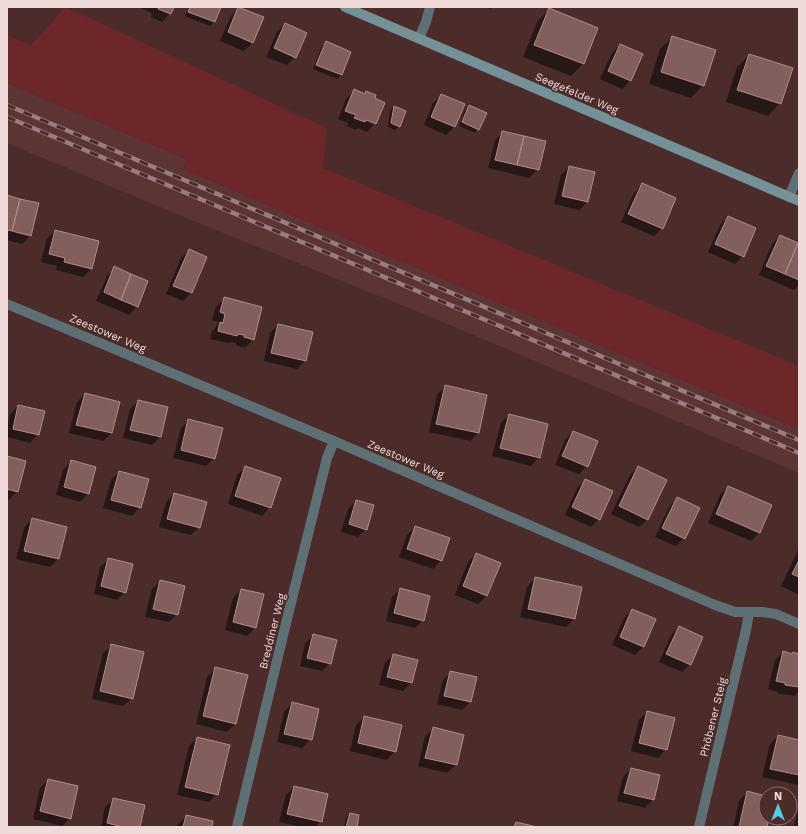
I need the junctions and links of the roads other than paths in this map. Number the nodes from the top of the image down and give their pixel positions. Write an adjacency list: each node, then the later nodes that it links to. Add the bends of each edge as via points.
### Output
1 (345, 7): 3 (street, Seegefelder Weg)
2 (430, 7): 3 (street)
3 (419, 38): 5 (street, Seegefelder Weg)
4 (799, 173): 5 (street)
5 (789, 197): 6 (street, Seegefelder Weg)
6 (799, 201)
7 (7, 304): 8 (street, Zeestower Weg)
8 (334, 441): 9 (street, Zeestower Weg, via 715,605 735,612); 11 (street, Breddiner Weg, via 327,458 294,588)
9 (749, 613): 10 (street, Zeestower Weg, via 776,614); 12 (street, Phöbener Steig)
10 (799, 624)
11 (237, 827)
12 (699, 827)

